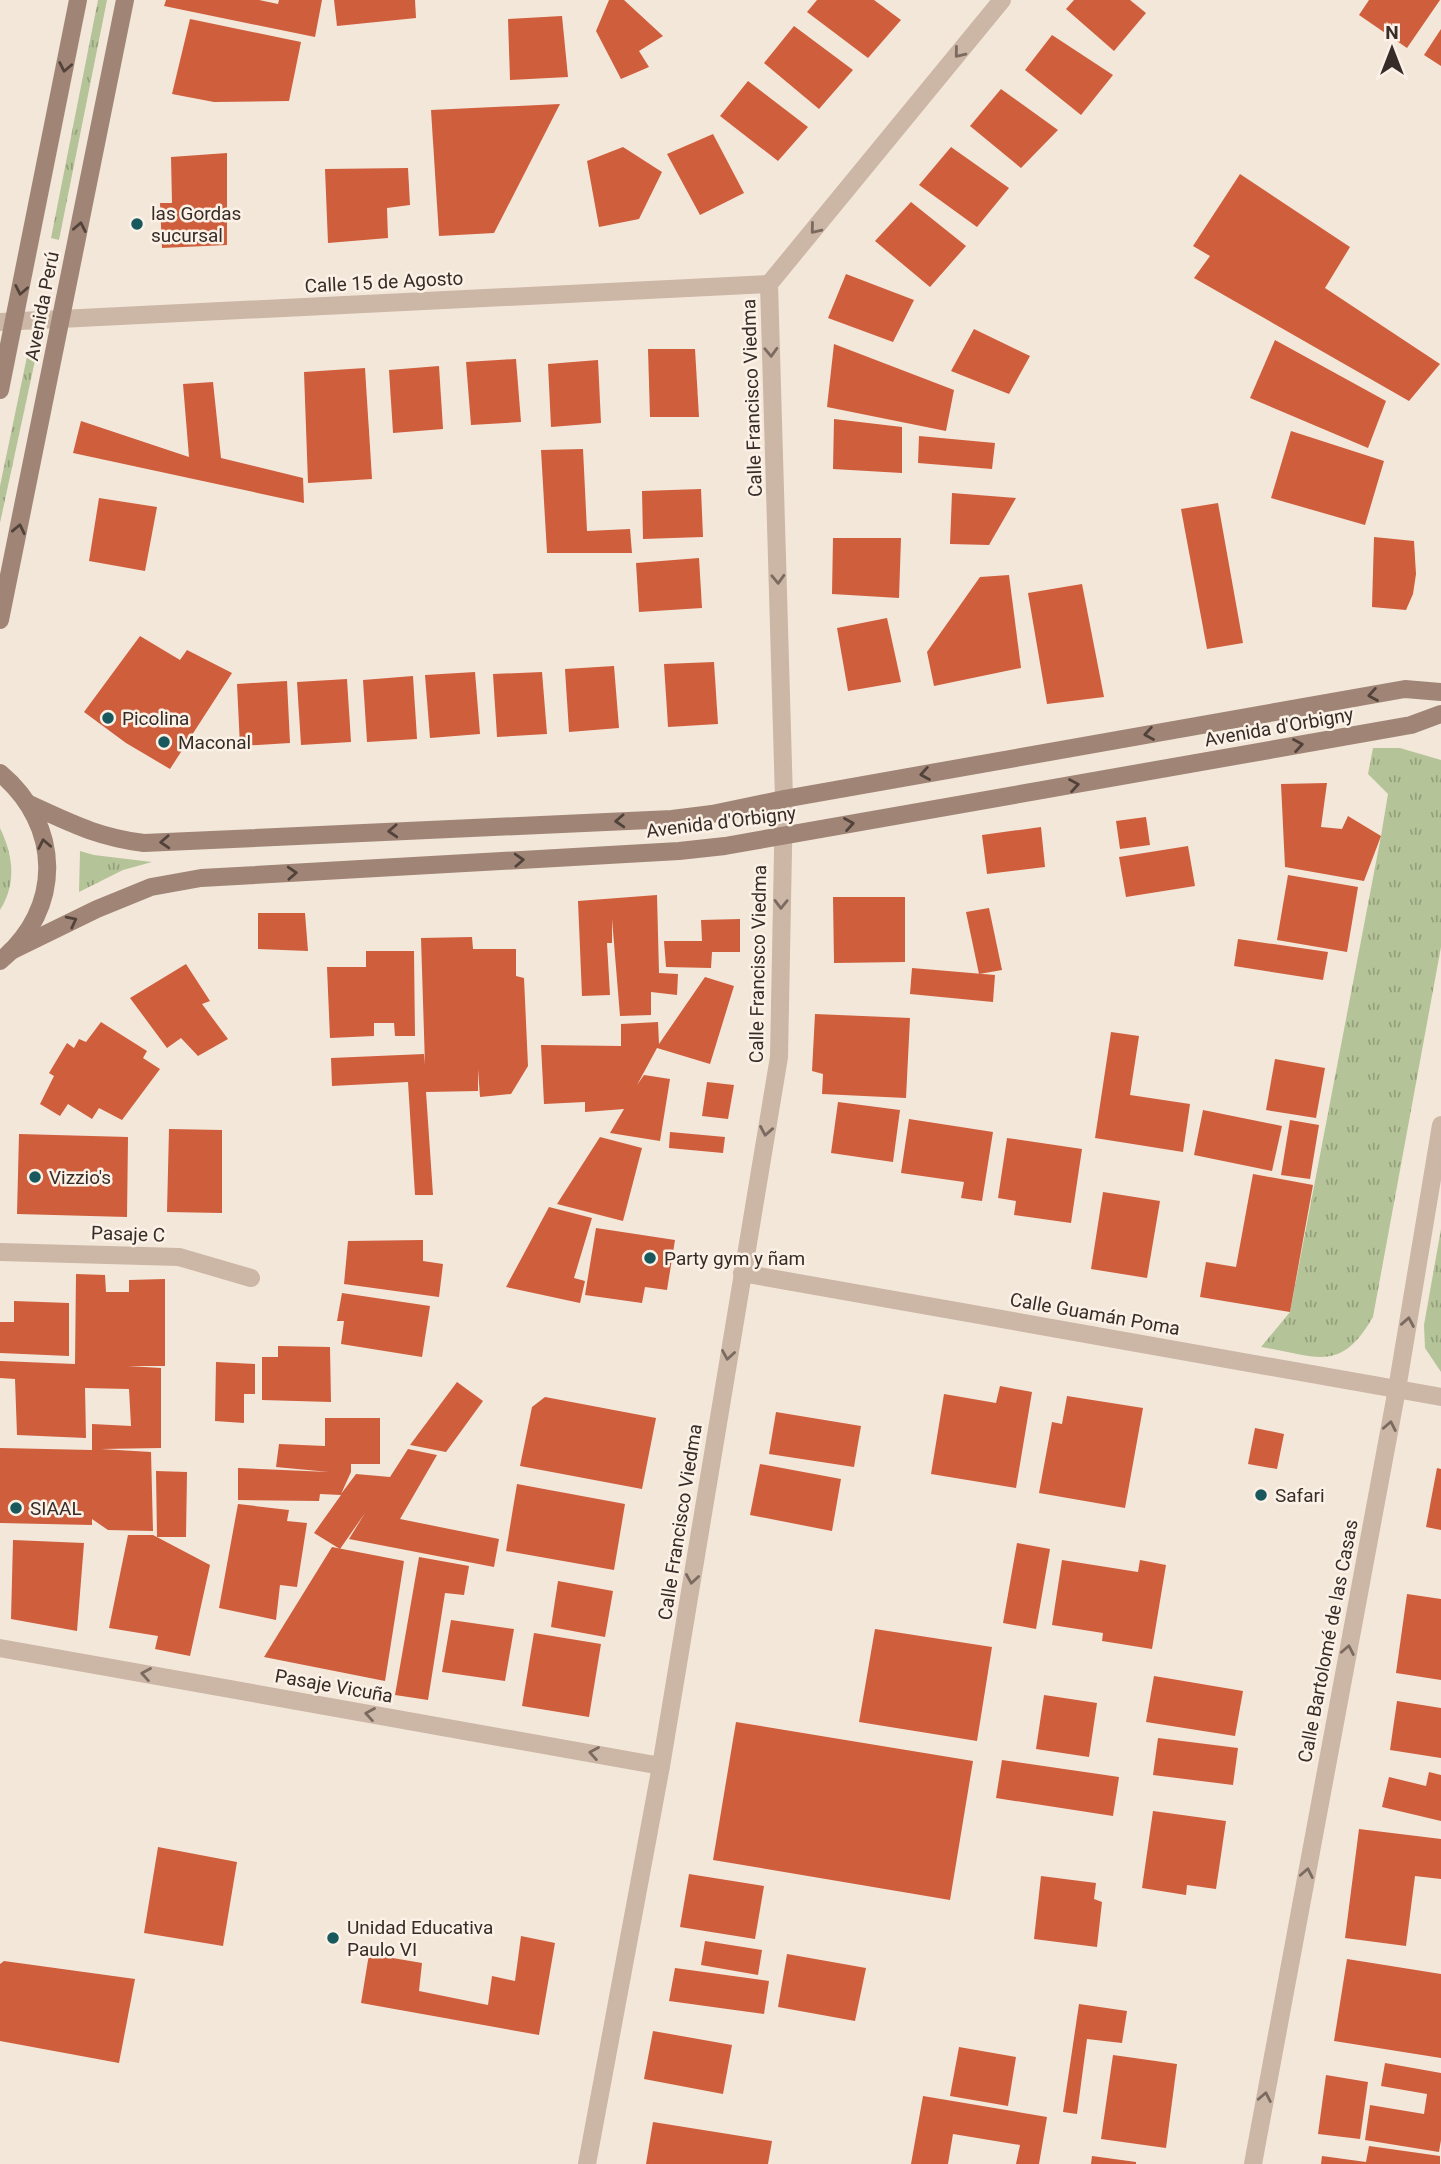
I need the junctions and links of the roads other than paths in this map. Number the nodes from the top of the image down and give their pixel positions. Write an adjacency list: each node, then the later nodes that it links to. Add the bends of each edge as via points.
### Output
1 (78, 0): 6 (main road, Avenida Perú, one-way to 6)
2 (125, 0): 5 (main road, Avenida Perú, one-way to 2)
3 (1002, 0): 4 (street, Calle Francisco Viedma, one-way to 4)
4 (769, 284): 5 (street, Calle 15 de Agosto); 12 (street, Calle Francisco Viedma, one-way to 12)
5 (61, 318): 6 (street, Calle 15 de Agosto); 8 (main road, Avenida Perú, one-way to 5)
6 (7, 322): 7 (main road, Avenida Perú)
7 (0, 390)
8 (0, 620)
9 (1441, 692): 12 (main road, Avenida d'Orbigny, one-way to 12, via 1405,689)
10 (1441, 714): 14 (main road, Avenida d'Orbigny, one-way to 10, via 1411,725)
11 (0, 773): 13 (main road)
12 (784, 799): 13 (main road, Avenida d'Orbigny, one-way to 13, via 672,819 144,843 90,832); 14 (street, Calle Francisco Viedma)
13 (29, 804): 15 (main road, one-way to 13, via 35,919 47,881 45,841)
14 (782, 836): 15 (main road, Avenida d'Orbigny, one-way to 14, via 151,887 201,878 679,851); 18 (street, Calle Francisco Viedma, one-way to 18, via 779,1057)
15 (6, 956)
16 (1441, 1125): 20 (street, Calle Bartolomé de las Casas, one-way to 16)
17 (0, 1251): 19 (street, Pasaje C, via 180,1257)
18 (742, 1273): 20 (street, Calle Guamán Poma); 23 (street, Calle Francisco Viedma, one-way to 23)
19 (251, 1278)
20 (1396, 1389): 21 (street, Calle Guamán Poma); 25 (street, Calle Bartolomé de las Casas, one-way to 20)
21 (1441, 1396)
22 (0, 1648): 23 (street, Pasaje Vicuña, one-way to 22)
23 (661, 1766): 24 (street, Calle Francisco Viedma)
24 (587, 2164)
25 (1253, 2164)

